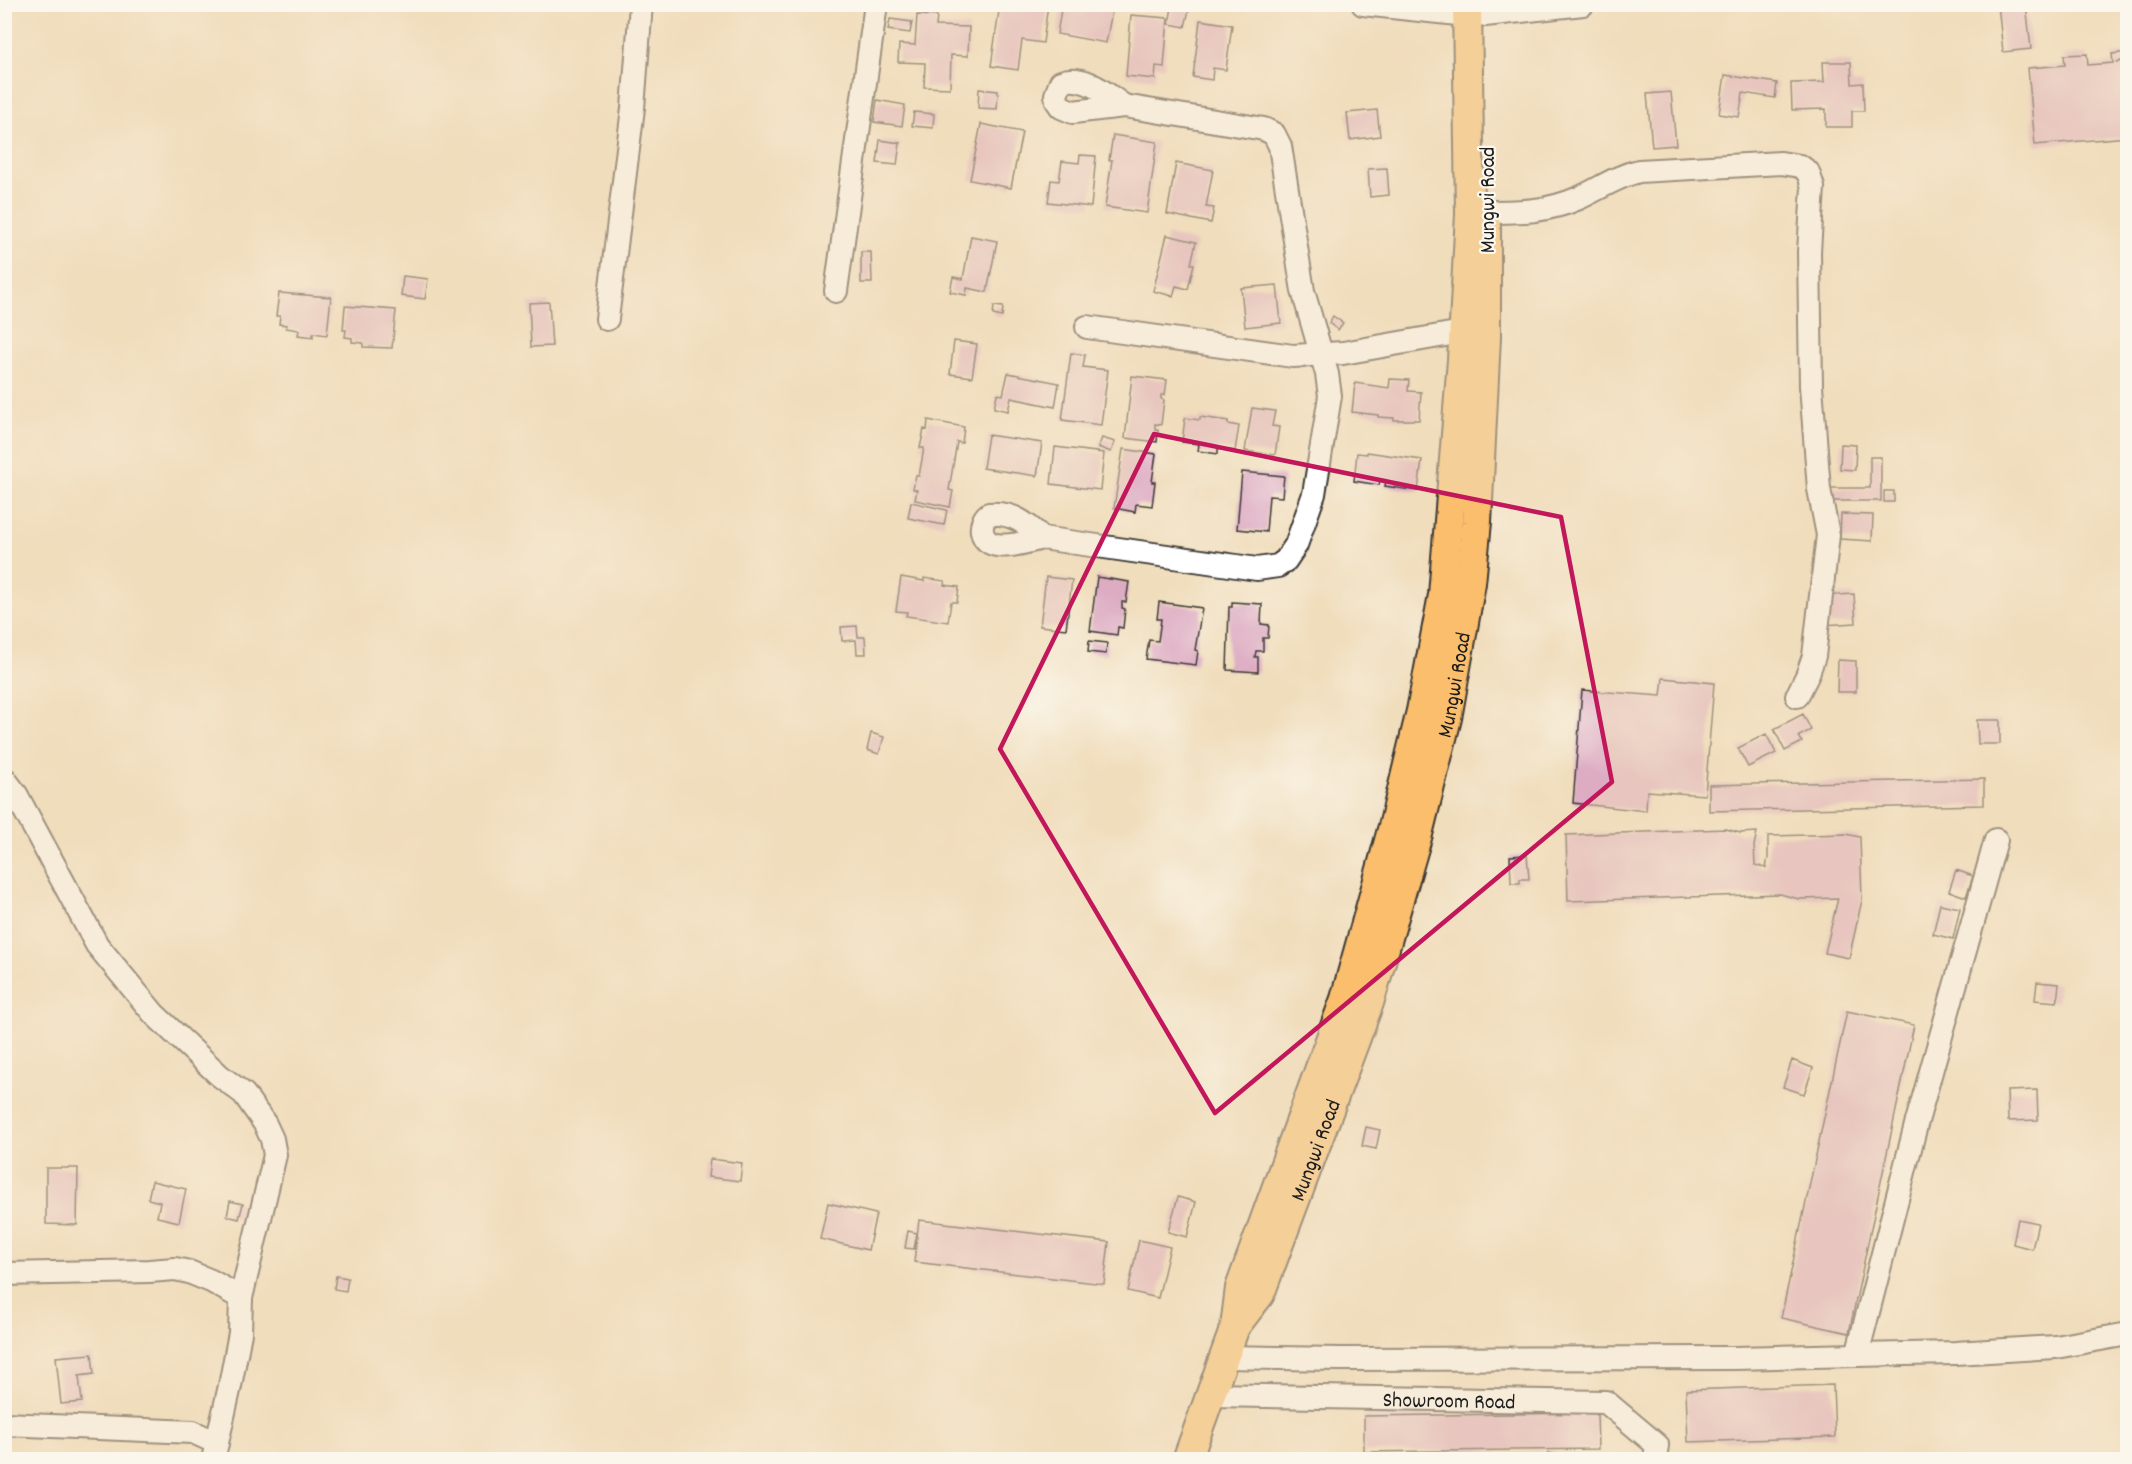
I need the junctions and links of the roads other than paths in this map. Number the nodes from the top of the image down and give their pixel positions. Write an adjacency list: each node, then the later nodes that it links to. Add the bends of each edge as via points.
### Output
1 (641, 4): 9 (street, via 633,108)
2 (876, 4): 8 (street)
3 (1363, 4): 5 (street)
4 (1583, 4): 5 (street)
5 (1476, 10): 7 (main road, Mungwi Road); 11 (main road, Mungwi Road)
6 (1124, 106): 12 (street, via 1264,129 1274,135 1280,146 1304,291)
7 (1486, 212): 14 (street, via 1539,211 1639,171 1781,163 1800,166 1808,172 1813,187 1809,252 1810,386 1819,489 1828,535 1814,656); 19 (main road, Mungwi Road, via 1486,337 1477,522 1471,583 1447,718 1369,1003 1260,1294)
8 (836, 291)
9 (607, 320)
10 (1088, 327): 12 (street, via 1293,356)
11 (1462, 332): 12 (street); 19 (main road, Mungwi Road, via 1443,595 1421,711 1345,999 1240,1288)
12 (1321, 355): 13 (street, via 1330,396 1314,494 1296,545 1278,566 1257,569)
13 (1042, 538)
14 (1797, 696)
15 (4, 778): 18 (street, via 97,945 154,1014 244,1094 272,1139 274,1155)
16 (1996, 840): 21 (street)
17 (4, 1274): 18 (street, via 175,1269 211,1281)
18 (242, 1298): 25 (street, via 240,1333)
19 (1235, 1327): 22 (main road, Mungwi Road)
20 (2127, 1334): 21 (street, via 2056,1347)
21 (1857, 1355): 22 (street)
22 (1224, 1357): 23 (main road, Mungwi Road)
23 (1212, 1395): 26 (main road, Mungwi Road); 27 (street, Showroom Road, via 1606,1402 1657,1445)
24 (4, 1424): 25 (street, via 193,1431)
25 (215, 1451)
26 (1187, 1460)
27 (1655, 1460)

